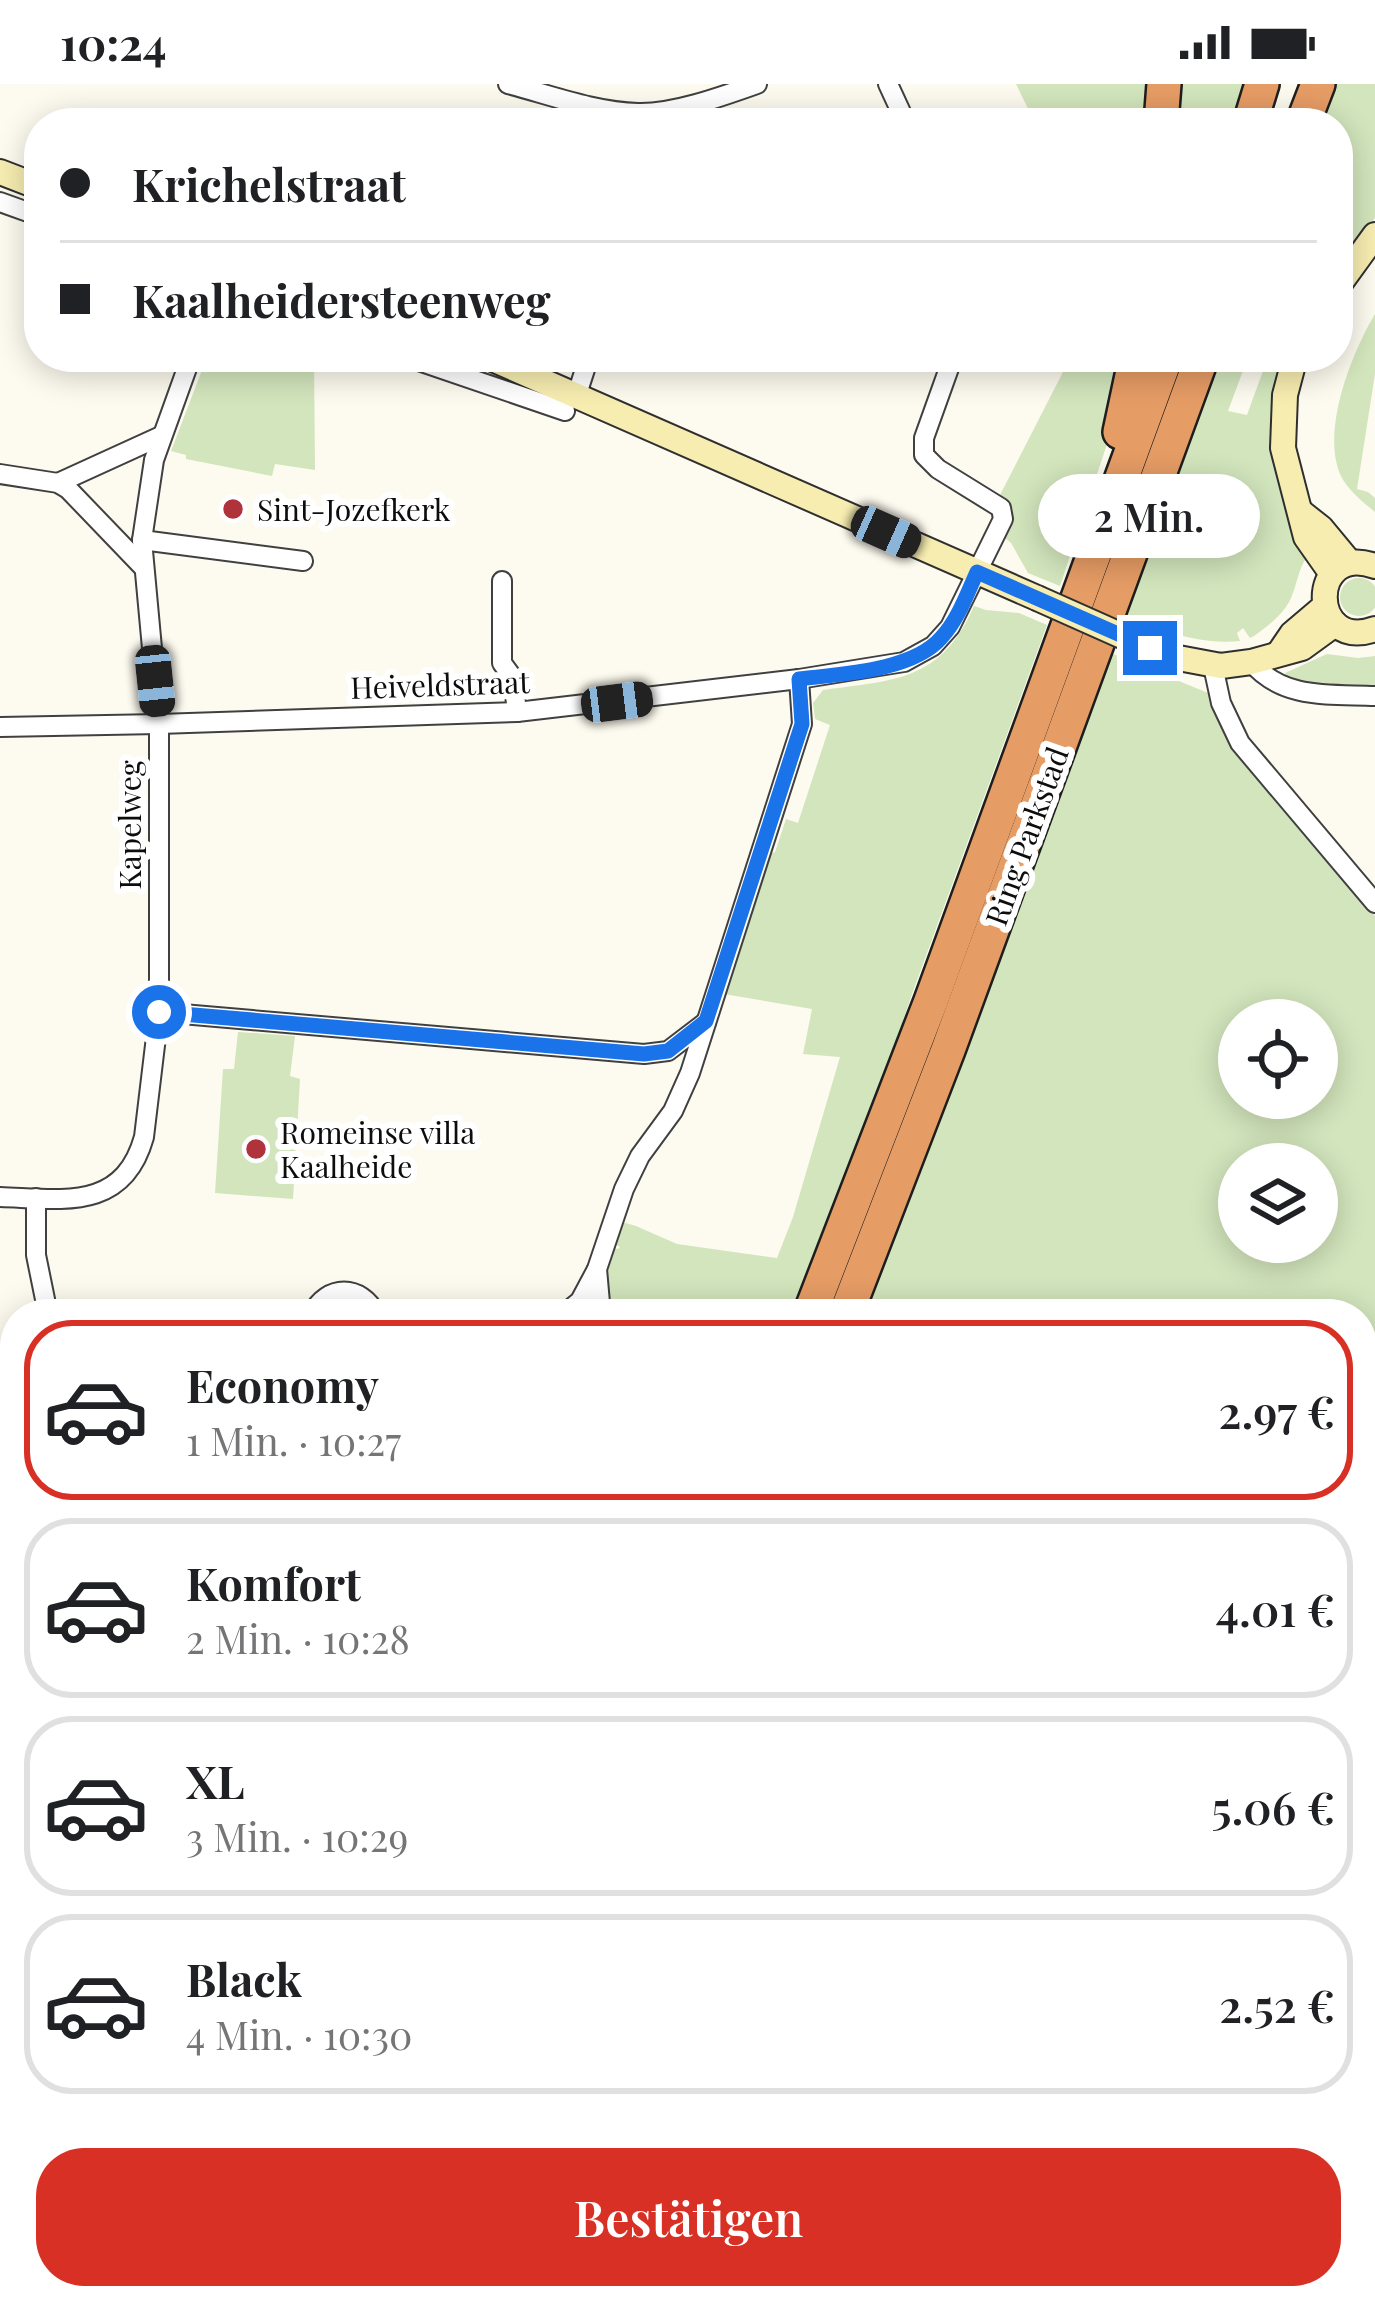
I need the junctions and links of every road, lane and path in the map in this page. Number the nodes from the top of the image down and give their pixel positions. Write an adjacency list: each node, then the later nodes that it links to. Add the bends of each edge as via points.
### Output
1 (508, 84): 3 (street)
2 (758, 84): 4 (street)
3 (580, 108)
4 (671, 108)
5 (1375, 236): 6 (street)
6 (1353, 266)
7 (185, 372): 17 (street, Kapelweg)
8 (460, 372): 16 (street)
9 (515, 372): 16 (street)
10 (583, 372): 16 (street)
11 (948, 372): 25 (street, Heiveldstraat, via 923,450 932,465 1003,512)
12 (1133, 372): 24 (highway)
13 (1161, 372): 24 (highway, Ring Parkstad)
14 (1196, 372): 48 (highway, Ring Parkstad)
15 (1290, 372): 23 (street, via 1283,448 1306,537)
16 (571, 403): 25 (street)
17 (161, 436): 19 (street); 20 (street, Kapelweg)
18 (0, 474): 19 (street)
19 (58, 483): 22 (street)
20 (142, 539): 21 (street); 22 (street, Kapelweg)
21 (303, 561)
22 (144, 568): 34 (street, Kapelweg)
23 (1352, 568): 27 (street, via 1324,590)
24 (1088, 571): 47 (highway, Ring Parkstad)
25 (977, 572): 29 (street, bridge, via 1173,657); 31 (street, Heiveldstraat, via 950,627 927,650 904,662)
26 (502, 581): 33 (street, via 502,663 513,678)
27 (1330, 615): 28 (street, via 1355,632); 30 (street, via 1302,648 1279,652)
28 (1375, 628)
29 (1213, 666): 30 (street); 36 (street, via 1240,743)
30 (1257, 670): 32 (street, via 1301,693)
31 (799, 679): 33 (street, Heiveldstraat); 38 (street, via 802,724)
32 (1375, 696)
33 (517, 712): 34 (street, Heiveldstraat)
34 (159, 724): 35 (street, Heiveldstraat); 37 (street, Kapelweg)
35 (0, 727)
36 (1375, 903)
37 (159, 1012): 38 (street, via 644,1054 668,1051); 40 (street, Kapelweg, via 146,1124 127,1174 99,1194)
38 (706, 1021): 41 (street, via 684,1091 632,1169)
39 (0, 1197): 40 (street)
40 (36, 1198): 42 (street)
41 (597, 1269): 45 (street); 46 (street)
42 (44, 1299)
43 (323, 1299): 44 (street, via 348,1291)
44 (366, 1299)
45 (581, 1299)
46 (600, 1299)
47 (816, 1299)
48 (852, 1299)

